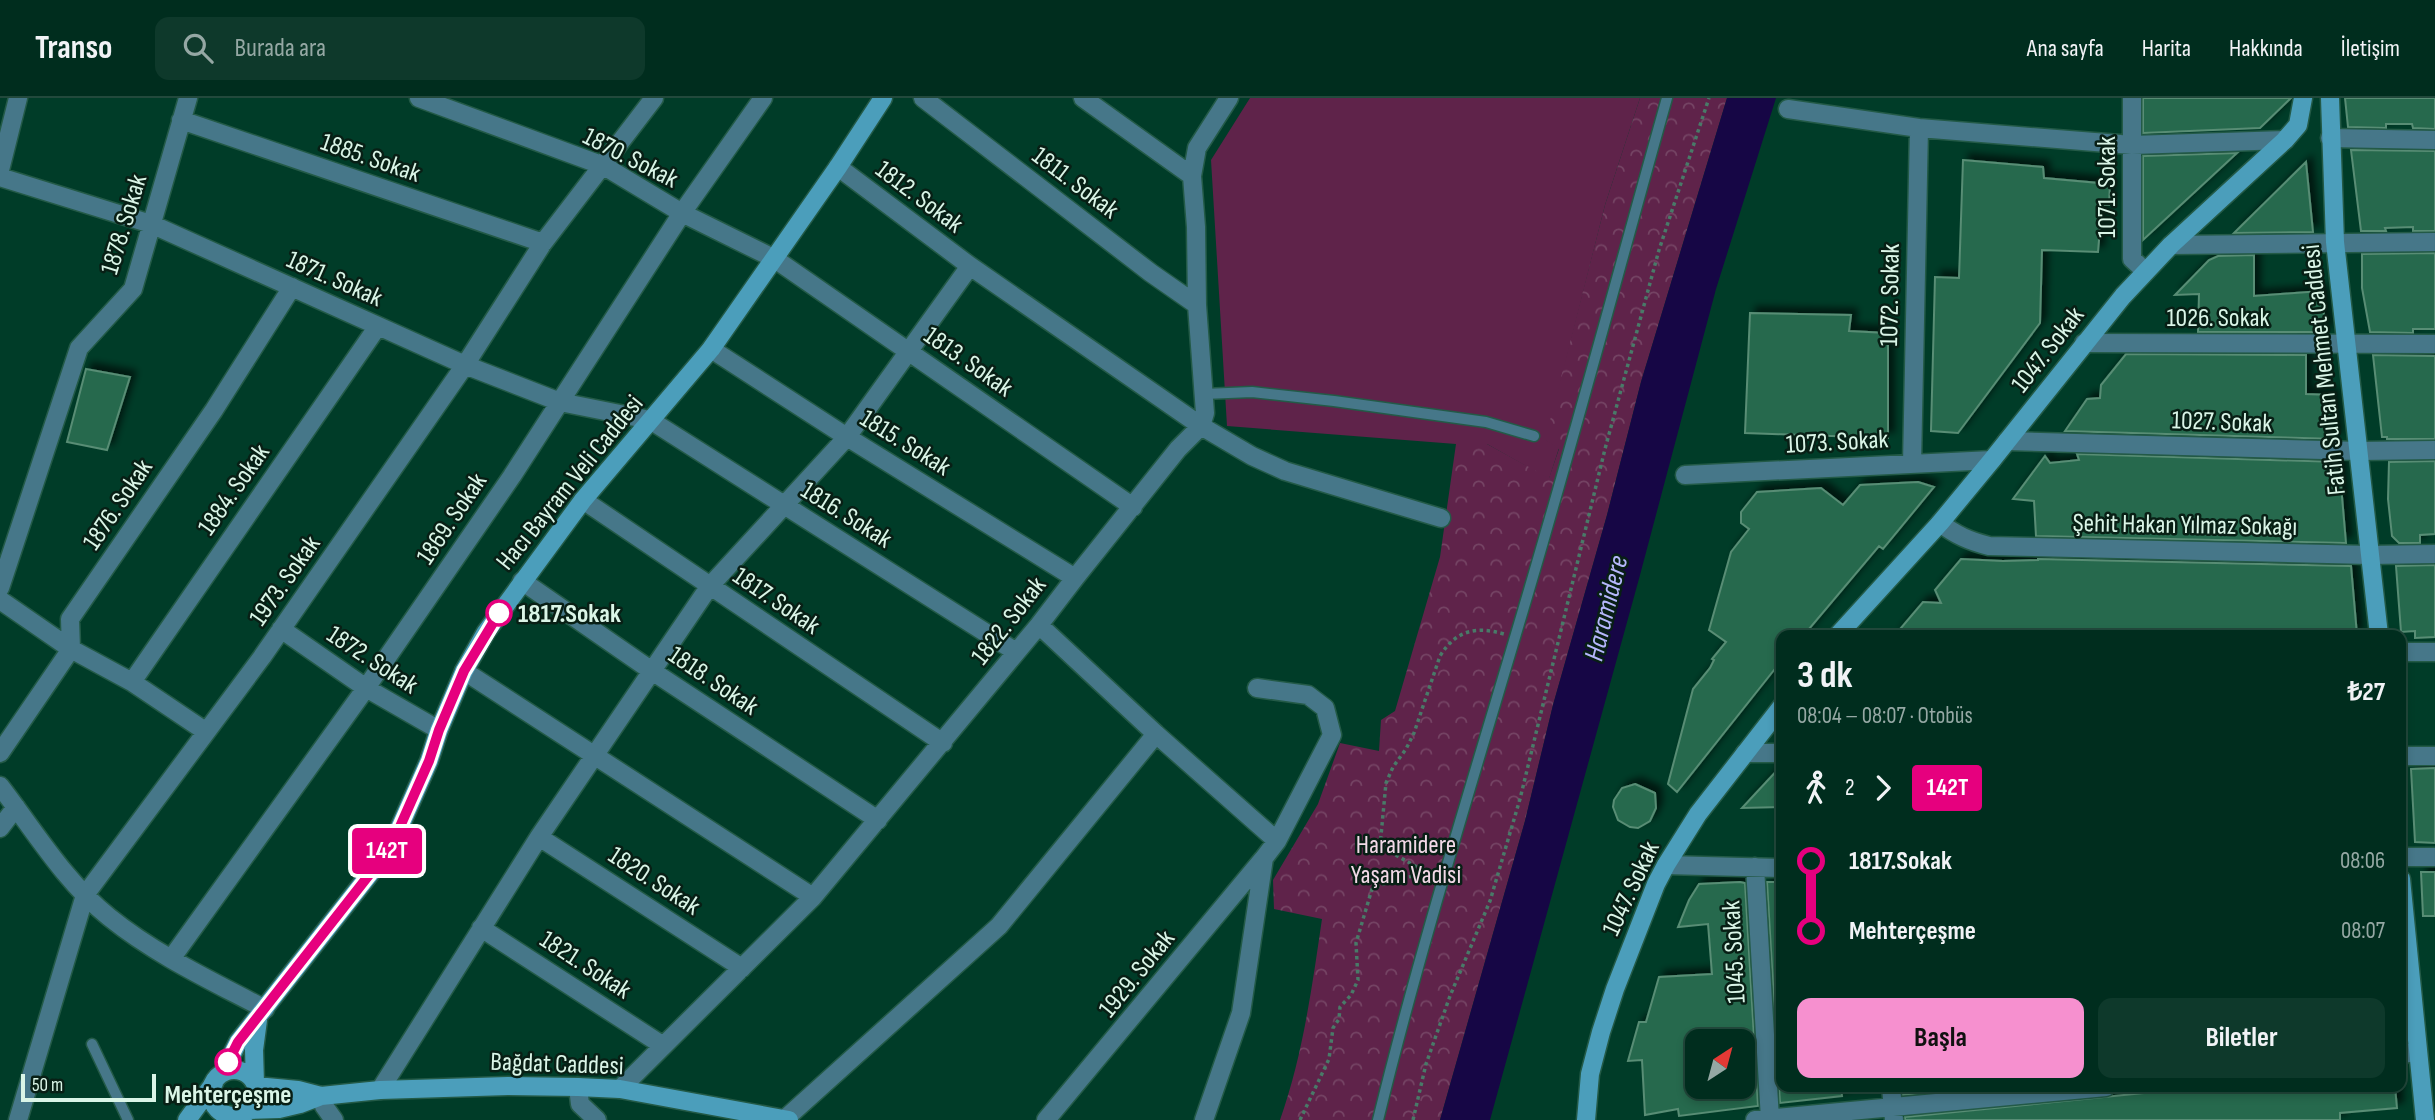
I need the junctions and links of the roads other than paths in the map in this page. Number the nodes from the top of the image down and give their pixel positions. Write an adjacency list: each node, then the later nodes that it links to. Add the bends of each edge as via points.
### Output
1 (18, 98): 23 (street)
2 (188, 98): 15 (street, 1878. Sokak)
3 (419, 98): 21 (street, 1870. Sokak)
4 (654, 98): 21 (street, 1973. Sokak)
5 (763, 98): 26 (street, 1869. Sokak)
6 (883, 98): 22 (main road, Hacı Bayram Veli Caddesi)
7 (923, 98): 36 (street, 1811. Sokak)
8 (1083, 98): 24 (street)
9 (1228, 98): 24 (street, via 1197,148)
10 (1667, 98): 133 (lane, via 1553,509 1442,879)
11 (2132, 98): 20 (street, 1071. Sokak)
12 (2330, 98): 17 (main road, Fatih Sultan Mehmet Caddesi)
13 (2304, 101): 18 (main road, 1047. Sokak, via 2298,125)
14 (1788, 108): 16 (street)
15 (181, 120): 27 (street, 1878. Sokak); 30 (street, 1885. Sokak)
16 (1919, 128): 20 (street); 54 (street, 1072. Sokak)
17 (2330, 138): 19 (street); 28 (main road, Fatih Sultan Mehmet Caddesi)
18 (2285, 140): 20 (street); 31 (main road, 1047. Sokak)
19 (2435, 140)
20 (2132, 145): 34 (street, 1071. Sokak, via 2132,259)
21 (604, 166): 26 (street, 1870. Sokak); 30 (street, 1973. Sokak)
22 (838, 167): 32 (main road, Hacı Bayram Veli Caddesi); 33 (street, 1812. Sokak)
23 (0, 170)
24 (1192, 176): 36 (street)
25 (0, 177): 27 (street, 1871. Sokak)
26 (682, 214): 32 (street, 1870. Sokak); 45 (street, 1869. Sokak)
27 (151, 224): 35 (street, 1871. Sokak); 66 (street, 1878. Sokak, via 132,289 79,348)
28 (2335, 242): 29 (street); 31 (street); 39 (main road, Fatih Sultan Mehmet Caddesi)
29 (2435, 242)
30 (543, 243): 43 (street, 1973. Sokak)
31 (2171, 245): 34 (main road, 1047. Sokak)
32 (775, 259): 41 (main road, Hacı Bayram Veli Caddesi); 42 (street, 1813. Sokak)
33 (970, 266): 42 (street); 47 (street, 1812. Sokak)
34 (2145, 271): 38 (main road, 1047. Sokak)
35 (292, 287): 37 (street, 1871. Sokak); 72 (street, 1876. Sokak, via 214,410 70,618)
36 (1197, 305): 44 (street)
37 (378, 326): 43 (street, 1871. Sokak); 78 (street, 1884. Sokak)
38 (2084, 343): 39 (street, 1026. Sokak); 50 (main road, 1047. Sokak)
39 (2347, 344): 40 (street, 1026. Sokak); 52 (main road, Fatih Sultan Mehmet Caddesi)
40 (2435, 344)
41 (711, 349): 46 (main road, Hacı Bayram Veli Caddesi); 49 (street, 1815. Sokak)
42 (908, 351): 49 (street); 58 (street, 1813. Sokak)
43 (465, 365): 45 (street, 1871. Sokak); 69 (street, 1973. Sokak)
44 (1203, 394): 47 (street); 48 (lane, via 1252,391 1334,401 1486,422)
45 (560, 402): 46 (street, 1871. Sokak); 79 (street, 1869. Sokak)
46 (650, 420): 56 (main road, Hacı Bayram Veli Caddesi); 57 (street, 1816. Sokak)
47 (1201, 426): 58 (street, 1822. Sokak); 59 (street, 1812. Sokak, via 1285,471)
48 (1534, 436)
49 (847, 437): 57 (street); 63 (street, 1815. Sokak)
50 (2007, 441): 52 (street, 1027. Sokak); 53 (main road, 1047. Sokak)
51 (2435, 450): 52 (street, 1027. Sokak)
52 (2359, 451): 62 (main road, Fatih Sultan Mehmet Caddesi)
53 (1992, 460): 54 (street, 1073. Sokak); 60 (main road, 1047. Sokak)
54 (1912, 464): 55 (street, 1073. Sokak)
55 (1685, 475)
56 (583, 499): 64 (main road, Hacı Bayram Veli Caddesi); 65 (street, 1817. Sokak)
57 (785, 506): 65 (street); 73 (street, 1816. Sokak)
58 (1133, 507): 63 (street, 1822. Sokak)
59 (1441, 518)
60 (1940, 523): 62 (street, Şehit Hakan Yılmaz Sokağı, via 1972,542 1989,546); 70 (main road, 1047. Sokak)
61 (2435, 554): 62 (street, Şehit Hakan Yılmaz Sokağı)
62 (2369, 555): 71 (main road, Fatih Sultan Mehmet Caddesi)
63 (1074, 578): 68 (street, 1822. Sokak)
64 (522, 581): 76 (main road, Hacı Bayram Veli Caddesi); 77 (street, 1818. Sokak)
65 (709, 587): 77 (street); 85 (street, 1817. Sokak)
66 (0, 588)
67 (0, 600): 72 (street)
68 (1039, 625): 73 (street, 1822. Sokak); 84 (street)
69 (281, 629): 79 (street, 1872. Sokak); 83 (street, 1973. Sokak)
70 (1843, 630)
71 (2378, 630)
72 (71, 649): 78 (street); 86 (street)
73 (1016, 652): 85 (street, 1822. Sokak)
74 (2406, 652): 75 (street)
75 (2435, 652)
76 (464, 671): 82 (main road, Hacı Bayram Veli Caddesi); 89 (street)
77 (652, 671): 89 (street); 94 (street, 1818. Sokak)
78 (132, 682): 83 (street)
79 (366, 688): 82 (street, 1872. Sokak); 107 (street, 1869. Sokak)
80 (1257, 688): 97 (street, 1929. Sokak, via 1308,695 1325,708 1332,735)
81 (1776, 714): 87 (main road, 1047. Sokak)
82 (439, 730): 110 (main road, Hacı Bayram Veli Caddesi, via 391,847)
83 (205, 732): 104 (street, 1973. Sokak)
84 (1156, 734): 97 (street); 124 (street, via 999,926)
85 (943, 743): 94 (street, 1822. Sokak)
86 (0, 753)
87 (1745, 753): 88 (street); 101 (main road, 1047. Sokak)
88 (1776, 753)
89 (594, 756): 96 (street); 105 (street)
90 (2406, 756): 91 (street)
91 (2435, 756)
92 (0, 786): 93 (street)
93 (16, 807): 95 (street); 104 (street)
94 (878, 820): 105 (street, 1822. Sokak)
95 (0, 828)
96 (539, 837): 106 (street); 108 (street, 1820. Sokak)
97 (1277, 841): 100 (street, 1929. Sokak)
98 (2406, 857): 99 (street)
99 (2435, 857)
100 (1264, 858): 131 (street, 1929. Sokak); 132 (street, via 1241,1013)
101 (1666, 865): 102 (street); 134 (main road, 1047. Sokak, via 1601,1032 1590,1074)
102 (1755, 867): 103 (street); 125 (street, 1045. Sokak)
103 (1776, 868)
104 (85, 895): 107 (street, via 108,917); 126 (street, 1973. Sokak)
105 (813, 897): 108 (street, 1822. Sokak)
106 (481, 928): 112 (street, 1821. Sokak); 118 (street)
107 (171, 959): 110 (street)
108 (742, 968): 112 (street, 1822. Sokak)
109 (2406, 988): 113 (main road)
110 (261, 1014): 114 (main road, Hacı Bayram Veli Caddesi); 115 (main road, via 254,1050)
111 (92, 1044): 127 (lane)
112 (662, 1045): 117 (street, 1822. Sokak)
113 (2409, 1053): 135 (main road)
114 (218, 1078): 115 (main road, via 230,1070 245,1072); 123 (main road, via 212,1097 215,1104 226,1114); 128 (main road)
115 (255, 1085): 121 (main road, Bağdat Caddesi); 123 (main road, via 256,1100)
116 (578, 1087): 117 (main road, Bağdat Caddesi); 118 (main road, Bağdat Caddesi); 130 (street, via 580,1104)
117 (620, 1089): 124 (main road, Bağdat Caddesi)
118 (380, 1090): 121 (main road, Bağdat Caddesi)
119 (1892, 1092): 122 (street)
120 (1993, 1092): 122 (street)
121 (321, 1096): 123 (main road, Bağdat Caddesi); 129 (street)
122 (1894, 1114): 125 (street)
123 (240, 1115)
124 (787, 1119)
125 (1762, 1119)
126 (18, 1120)
127 (128, 1120)
128 (187, 1120)
129 (334, 1120)
130 (597, 1120)
131 (1046, 1120)
132 (1204, 1120)
133 (1378, 1120)
134 (1586, 1120)
135 (2425, 1120)

